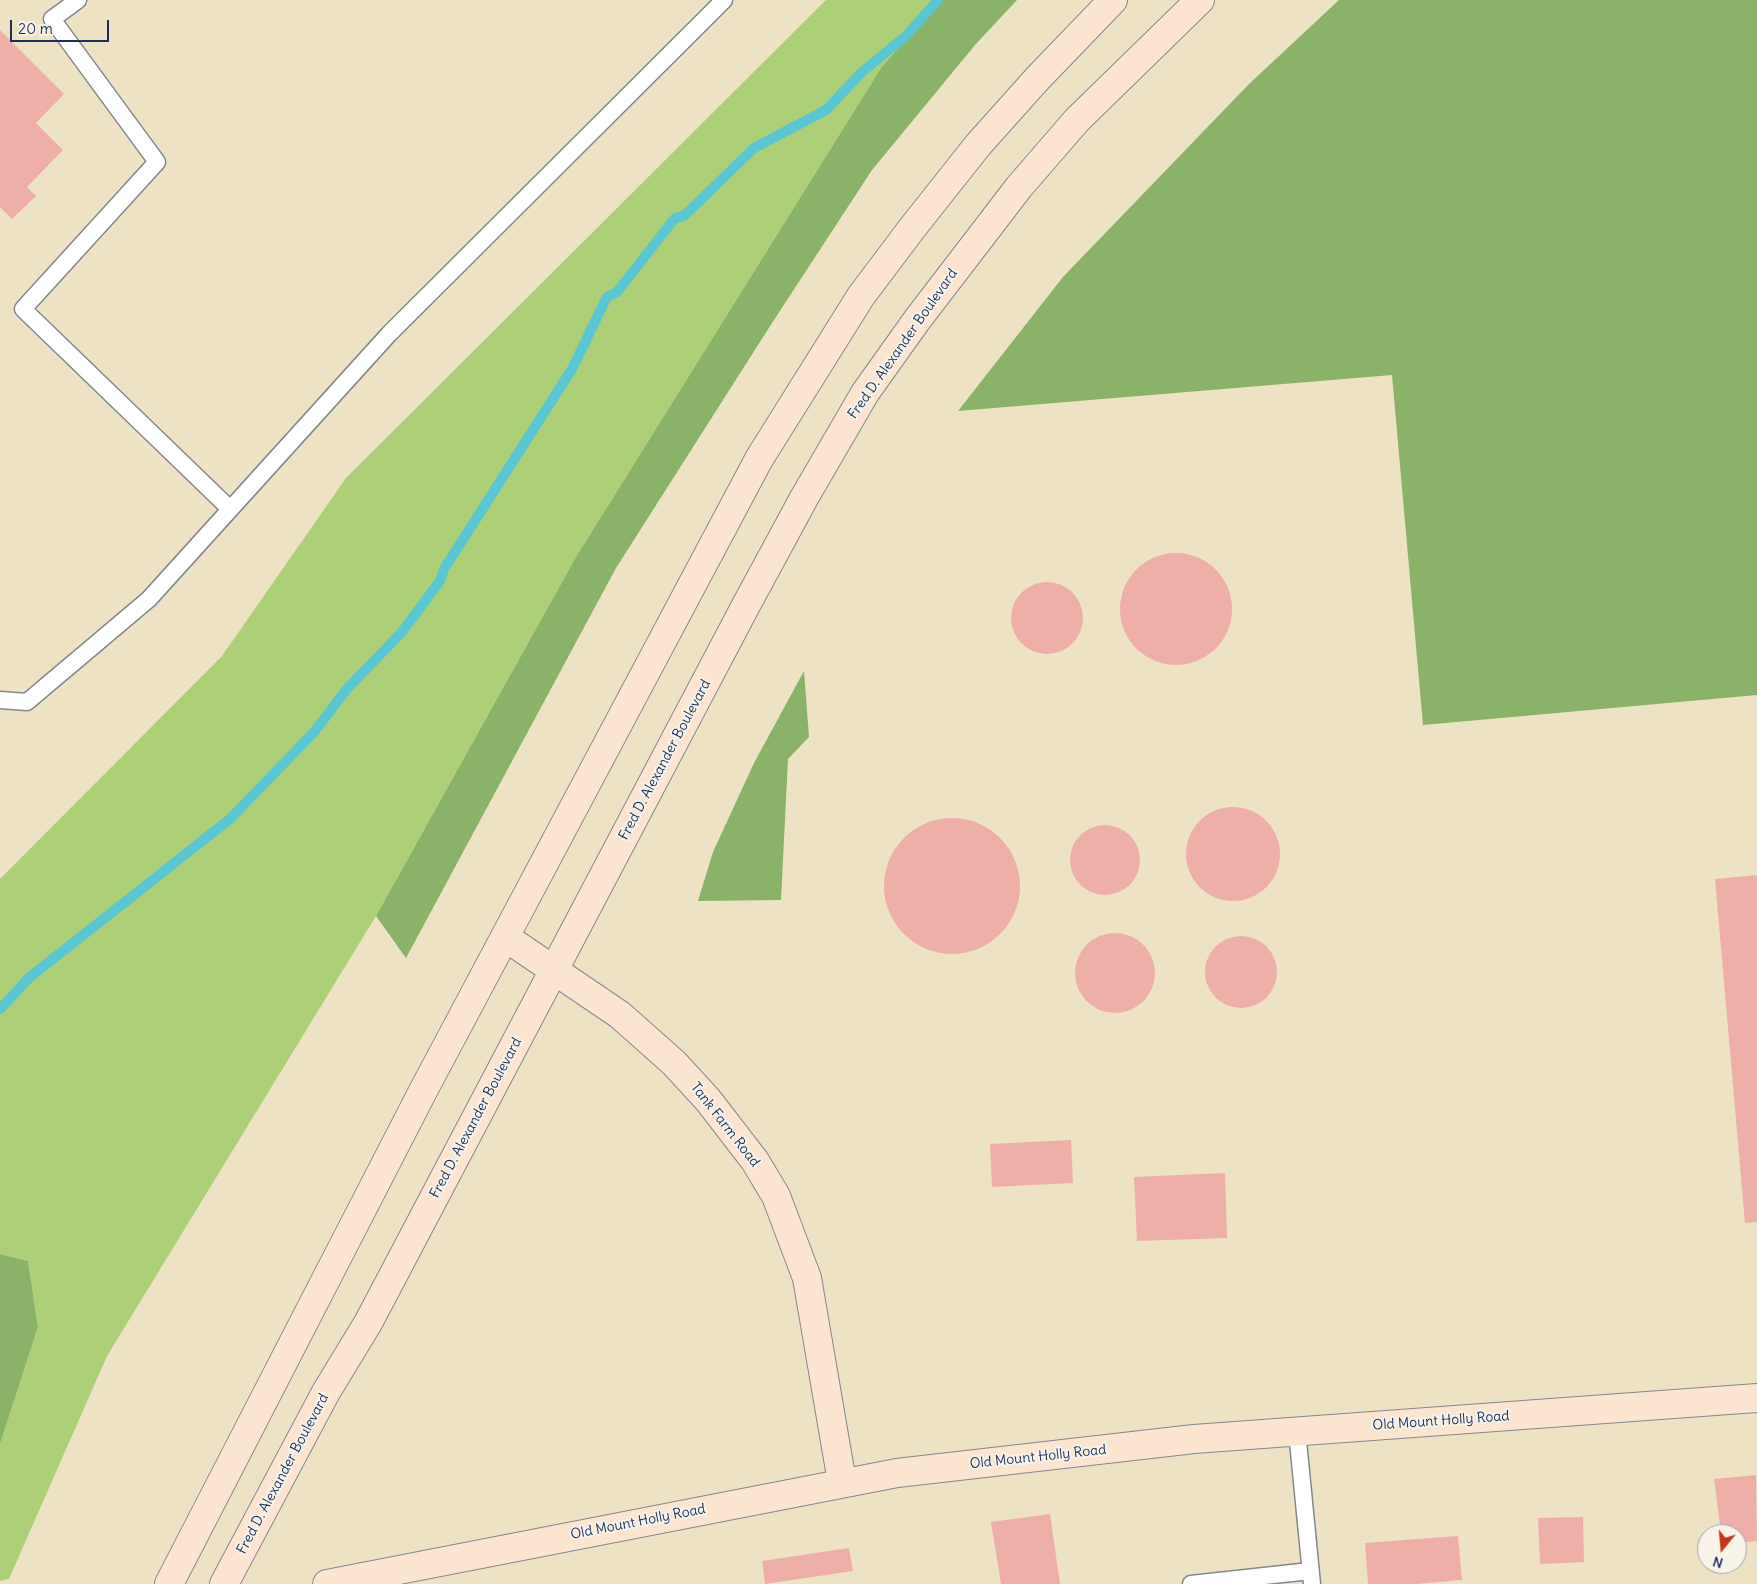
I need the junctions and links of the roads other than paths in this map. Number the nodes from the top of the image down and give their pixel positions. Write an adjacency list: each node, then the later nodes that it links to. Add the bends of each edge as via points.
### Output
1 (78, 0): 5 (lane, via 52,19 157,162 23,308)
2 (724, 0): 5 (lane, via 389,334)
3 (1113, 0): 7 (main road, via 978,145 861,296 755,468)
4 (1200, 0): 8 (main road, Fred D. Alexander Boulevard, via 1077,120 1019,187 865,393 748,601)
5 (230, 509): 6 (lane, via 149,599 27,702)
6 (0, 700)
7 (505, 937): 8 (main road, Tank Farm Road); 13 (main road)
8 (555, 969): 11 (main road, Tank Farm Road, via 620,1015 674,1063 733,1131 776,1196 806,1278); 14 (main road, Fred D. Alexander Boulevard)
9 (1757, 1398): 10 (main road, Old Mount Holly Road)
10 (1297, 1431): 11 (main road, Old Mount Holly Road, via 1194,1439); 12 (lane)
11 (842, 1482): 15 (main road, Old Mount Holly Road)
12 (1311, 1578): 16 (lane)
13 (169, 1584)
14 (224, 1584)
15 (327, 1584)
16 (1191, 1584)

